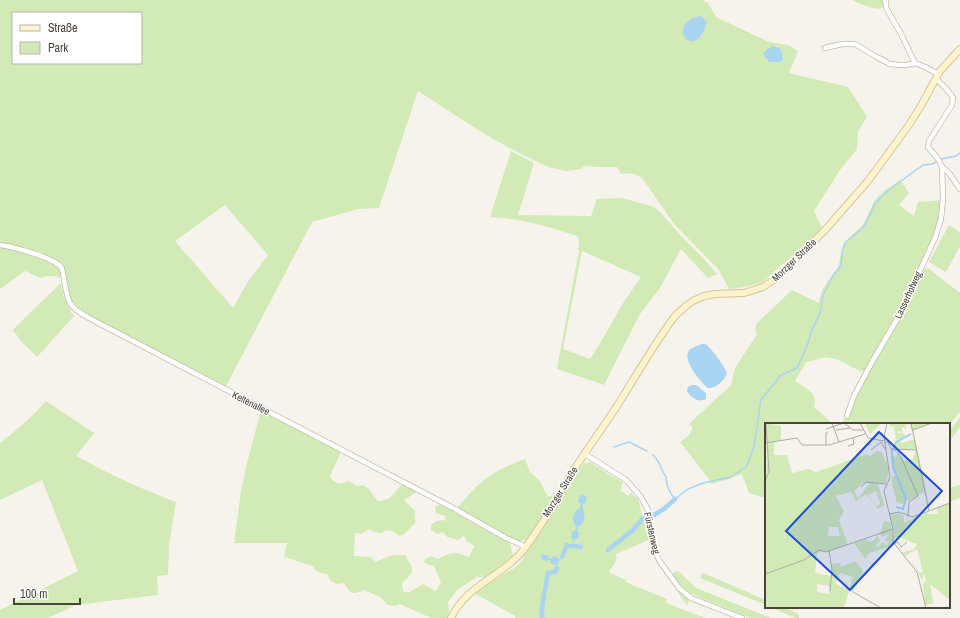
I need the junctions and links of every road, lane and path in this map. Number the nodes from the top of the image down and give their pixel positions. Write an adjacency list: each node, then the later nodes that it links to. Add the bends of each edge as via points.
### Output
1 (885, 0): 4 (street, via 886,8)
2 (825, 48): 4 (street, via 855,44 890,64)
3 (960, 49): 5 (street, Morzger Straße)
4 (915, 63): 5 (street)
5 (937, 77): 6 (street, via 953,98 952,105 929,141 928,147); 10 (street, Morzger Straße, via 909,125 868,181 784,271 769,284 750,292 704,296 693,301 675,316)
6 (942, 167): 7 (street); 9 (street, Lasserhofweg, via 944,199 935,238 900,314 854,396)
7 (960, 189)
8 (0, 245): 11 (street, Keltenallee, via 42,256 57,263 62,268 71,306 88,318)
9 (847, 416)
10 (585, 454): 11 (street, Morzger Straße); 13 (street, Fürstenweg, via 626,480 641,496 648,510 653,544 659,560 679,588 691,598)
11 (525, 547): 12 (street, Morzger Straße, via 510,563 466,595)
12 (451, 618)
13 (742, 618)

